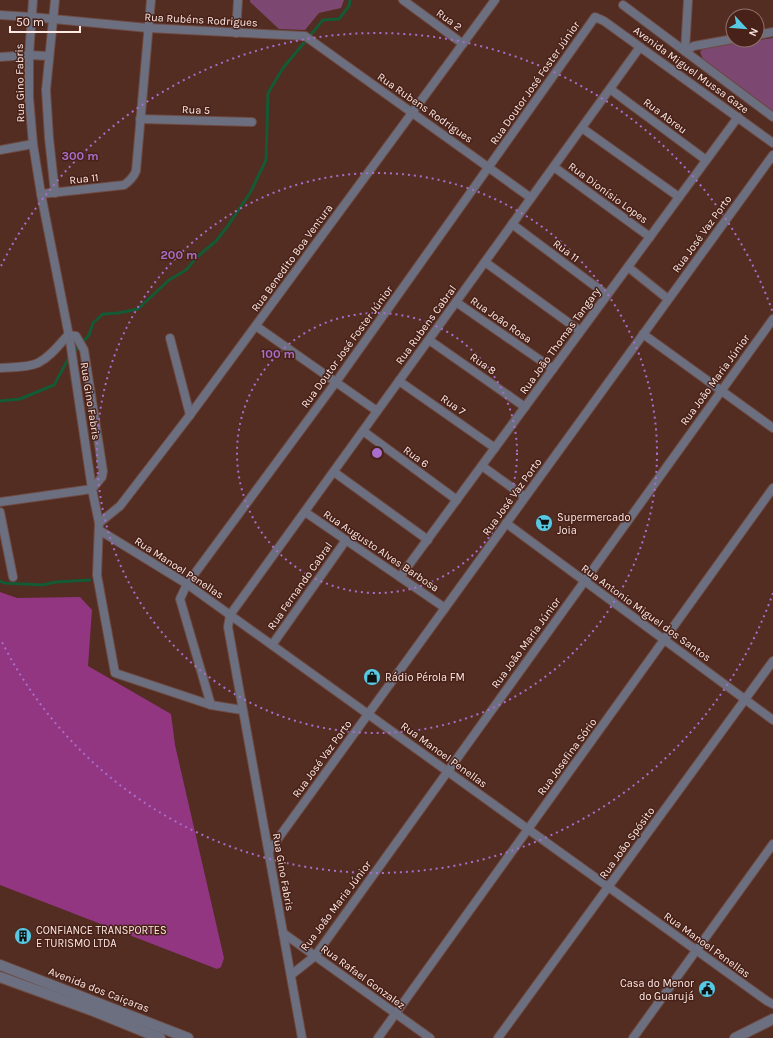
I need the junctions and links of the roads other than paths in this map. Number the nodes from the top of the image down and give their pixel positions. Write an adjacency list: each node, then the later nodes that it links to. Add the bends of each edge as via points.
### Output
1 (33, 0): 10 (street, Rua Gino Fabris)
2 (55, 0): 12 (street)
3 (150, 0): 13 (street)
4 (238, 0): 14 (street)
5 (403, 0): 17 (street, Rua 2)
6 (495, 0): 17 (street, Rua Benedito Boa Ventura)
7 (688, 0): 19 (street)
8 (623, 5): 19 (street, Avenida Miguel Mussa Gaze)
9 (0, 15): 10 (street, Rua Rubéns Rodrigues)
10 (32, 17): 12 (street, Rua Rubéns Rodrigues); 20 (street, Rua Gino Fabris)
11 (595, 17): 18 (street, Avenida Miguel Mussa Gaze, via 604,20); 35 (street, Rua Doutor José Foster Júnior)
12 (53, 19): 13 (street, Rua Rubéns Rodrigues); 21 (street)
13 (148, 28): 14 (street, Rua Rubéns Rodrigues); 27 (street)
14 (236, 33): 15 (street, Rua Rubéns Rodrigues)
15 (305, 36): 24 (street, Rua Rubens Rodrigues)
16 (725, 40): 19 (street, via 694,46)
17 (463, 44): 24 (street, Rua Benedito Boa Ventura)
18 (640, 47): 23 (street, Rua Rubens Cabral); 25 (street, Avenida Miguel Mussa Gaze)
19 (685, 51): 26 (street, Avenida Miguel Mussa Gaze)
20 (29, 55): 21 (street); 22 (street); 31 (street, Rua Gino Fabris)
21 (48, 56): 37 (street, via 46,90)
22 (0, 57)
23 (610, 89): 29 (street, Rua Rubens Cabral); 34 (street, Rua Abreu)
24 (412, 113): 35 (street, Rua Rubens Rodrigues); 49 (street, Rua Benedito Boa Ventura)
25 (738, 117): 30 (street, Avenida Miguel Mussa Gaze); 34 (street, Rua João Thomas Tangary)
26 (773, 117)
27 (140, 119): 28 (street, Rua 5); 37 (street, Rua 11, via 136,171 129,182 118,186)
28 (252, 122)
29 (582, 128): 36 (street, Rua Rubens Cabral); 39 (street)
30 (773, 143)
31 (33, 144): 32 (street); 38 (street, Rua Gino Fabris)
32 (0, 150)
33 (773, 155): 46 (street, Rua José Vaz Porto)
34 (706, 160): 39 (street, Rua João Thomas Tangary)
35 (489, 167): 40 (street, Rua Rubens Rodrigues); 58 (street, Rua Doutor José Foster Júnior)
36 (554, 167): 40 (street, Rua Rubens Cabral); 42 (street, Rua Dionísio Lopes)
37 (55, 193): 38 (street, Rua 11)
38 (41, 194): 52 (street, Rua Gino Fabris)
39 (679, 197): 42 (street, Rua João Thomas Tangary)
40 (531, 198): 41 (street, Rua Rubens Cabral)
41 (512, 224): 43 (street, Rua Rubens Cabral); 45 (street, Rua 11)
42 (650, 237): 44 (street, Rua João Thomas Tangary)
43 (485, 262): 47 (street, Rua Rubens Cabral); 50 (street)
44 (628, 267): 45 (street, Rua João Thomas Tangary); 46 (street)
45 (607, 295): 50 (street, Rua João Thomas Tangary)
46 (668, 299): 51 (street, Rua José Vaz Porto)
47 (456, 302): 54 (street, Rua Rubens Cabral); 56 (street, Rua João Rosa)
48 (773, 319): 59 (street, Rua João Maria Júnior)
49 (256, 326): 58 (street); 62 (street, Rua Benedito Boa Ventura)
50 (580, 331): 56 (street, Rua João Thomas Tangary)
51 (643, 334): 59 (street); 70 (street, Rua José Vaz Porto)
52 (72, 337): 55 (street, via 37,363 23,367); 69 (street, Rua Gino Fabris, via 73,362); 69 (street, via 84,350 103,471 102,477)
53 (170, 338): 62 (street)
54 (429, 340): 57 (street, Rua Rubens Cabral); 60 (street, Rua 8)
55 (0, 368)
56 (553, 369): 60 (street, Rua João Thomas Tangary)
57 (399, 381): 61 (street, Rua Rubens Cabral); 65 (street, Rua 7)
58 (336, 382): 61 (street); 82 (street, Rua Doutor José Foster Júnior)
59 (722, 390): 63 (street); 81 (street, Rua João Maria Júnior)
60 (525, 407): 65 (street, Rua João Thomas Tangary)
61 (378, 411): 64 (street, Rua Rubens Cabral)
62 (190, 415): 76 (street, Rua Benedito Boa Ventura, via 120,506)
63 (773, 428)
64 (363, 432): 67 (street, Rua Rubens Cabral); 71 (street, Rua 6)
65 (495, 448): 66 (street, Rua João Thomas Tangary)
66 (482, 466): 70 (street); 71 (street, Rua João Thomas Tangary)
67 (334, 472): 74 (street, Rua Rubens Cabral); 78 (street)
68 (773, 488): 85 (street, Rua Josefina Sório)
69 (92, 489): 72 (street); 76 (street, Rua Gino Fabris)
70 (525, 497): 75 (street, Rua José Vaz Porto)
71 (457, 500): 78 (street, Rua João Thomas Tangary)
72 (0, 502)
73 (0, 512): 80 (street)
74 (305, 512): 77 (street, Rua Augusto Alves Barbosa); 84 (street, Rua Rubens Cabral)
75 (506, 523): 81 (street, Rua Antonio Miguel dos Santos); 83 (street, Rua José Vaz Porto)
76 (99, 527): 82 (street, Rua Manoel Penellas); 89 (street, Rua Gino Fabris, via 97,575 115,673)
77 (346, 540): 79 (street, Rua Augusto Alves Barbosa); 86 (street, Rua Fernando Cabral)
78 (428, 540): 79 (street, Rua João Thomas Tangary)
79 (400, 577): 83 (street, Rua Augusto Alves Barbosa)
80 (13, 578)
81 (585, 581): 85 (street, Rua Antonio Miguel dos Santos); 93 (street, Rua João Maria Júnior)
82 (187, 584): 84 (street, Rua Manoel Penellas); 89 (street, Rua Doutor José Foster Júnior, via 180,599)
83 (445, 608): 91 (street, Rua José Vaz Porto)
84 (230, 615): 86 (street, Rua Manoel Penellas); 90 (street, Rua Gino Fabris, via 228,627)
85 (664, 640): 88 (street, Rua Antonio Miguel dos Santos); 94 (street, Rua Josefina Sório)
86 (272, 645): 91 (street, Rua Manoel Penellas)
87 (773, 661): 88 (street, Rua João Spósito)
88 (745, 699): 92 (street, Rua Antonio Miguel dos Santos); 97 (street, Rua João Spósito)
89 (211, 705): 90 (street, Rua Gino Fabris)
90 (242, 710): 96 (street, Rua Gino Fabris)
91 (368, 714): 93 (street, Rua Manoel Penellas); 96 (street, Rua José Vaz Porto)
92 (773, 720)
93 (448, 771): 94 (street, Rua Manoel Penellas); 100 (street, Rua João Maria Júnior)
94 (528, 829): 97 (street, Rua Manoel Penellas); 106 (street, Rua Josefina Sório)
95 (773, 844): 99 (street)
96 (268, 851): 98 (street, Rua Gino Fabris)
97 (608, 887): 99 (street, Rua Manoel Penellas); 114 (street, Rua João Spósito)
98 (284, 933): 100 (street, Rua Rafael Gonzalez); 102 (street, Rua Gino Fabris)
99 (696, 950): 104 (street, Rua Manoel Penellas); 115 (street)
100 (315, 956): 102 (street, Rua João Maria Júnior); 106 (street, Rua Rafael Gonzalez)
101 (0, 965): 105 (street, Avenida dos Caiçaras)
102 (291, 975): 111 (street, Rua Gino Fabris)
103 (0, 977): 105 (street, Avenida dos Caiçaras)
104 (773, 1004)
105 (93, 1006): 109 (street, Avenida dos Caiçaras); 110 (street, Avenida dos Caiçaras)
106 (396, 1014): 112 (street, Rua Josefina Sório); 113 (street, Rua Rafael Gonzalez)
107 (773, 1019): 108 (street)
108 (748, 1034): 116 (street)
109 (160, 1038)
110 (188, 1038)
111 (302, 1038)
112 (378, 1038)
113 (430, 1038)
114 (498, 1038)
115 (633, 1038)
116 (735, 1038)

